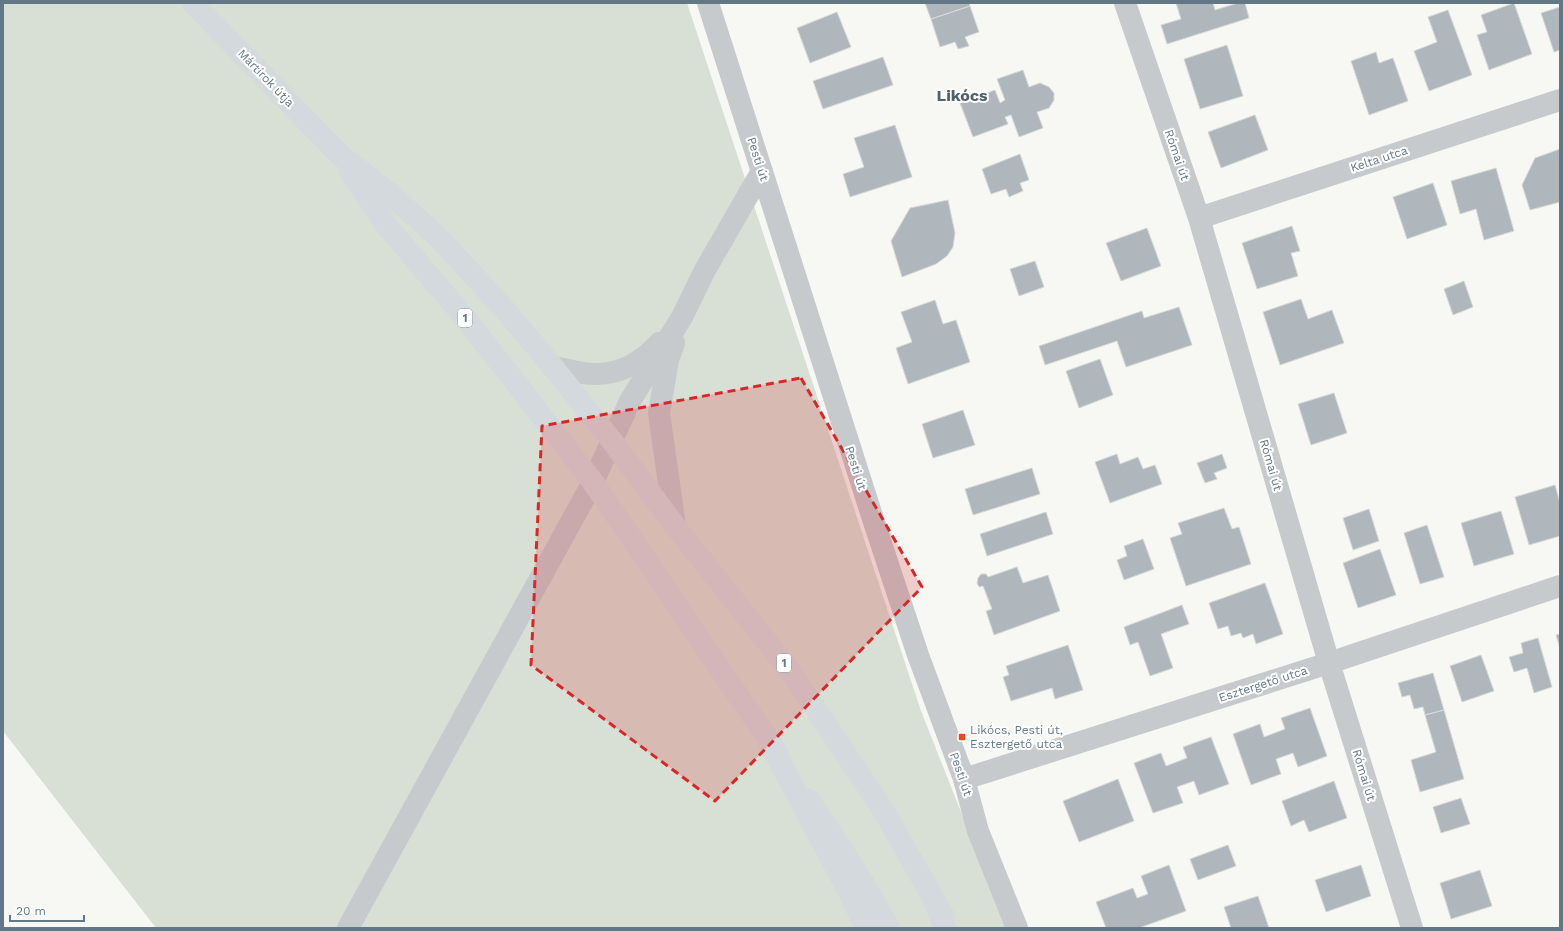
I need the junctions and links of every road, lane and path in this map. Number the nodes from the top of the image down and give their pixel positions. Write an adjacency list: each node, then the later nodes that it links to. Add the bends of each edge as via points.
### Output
1 (193, 3): 5 (main road, Mártírok útja / 1)
2 (708, 3): 6 (street, Pesti út)
3 (1125, 3): 7 (street, Római út)
4 (1560, 100): 7 (street, Kelta utca)
5 (339, 154): 9 (main road, 1, via 390,194 439,238); 11 (main road, 1, via 387,226 466,319)
6 (762, 171): 8 (street, via 705,270); 16 (street, Pesti út, via 918,656)
7 (1199, 218): 14 (street, Római út)
8 (682, 317): 9 (street, via 650,353 624,370 594,374); 10 (street, via 630,401); 12 (street, via 668,360 659,414)
9 (553, 367): 10 (main road, 1)
10 (612, 441): 11 (street); 12 (main road, 1)
11 (593, 482): 15 (main road, 1); 18 (street)
12 (675, 526): 17 (main road, 1, via 791,672 882,808)
13 (1560, 586): 14 (street, Esztergető utca)
14 (1329, 663): 16 (street, Esztergető utca); 24 (street, Római út)
15 (767, 738): 19 (main road); 20 (main road, 1, via 847,855)
16 (964, 779): 23 (street, Pesti út, via 978,831)
17 (934, 900): 21 (main road); 22 (main road, 1)
18 (348, 928)
19 (866, 928)
20 (889, 928)
21 (946, 928)
22 (951, 928)
23 (1017, 928)
24 (1412, 928)

